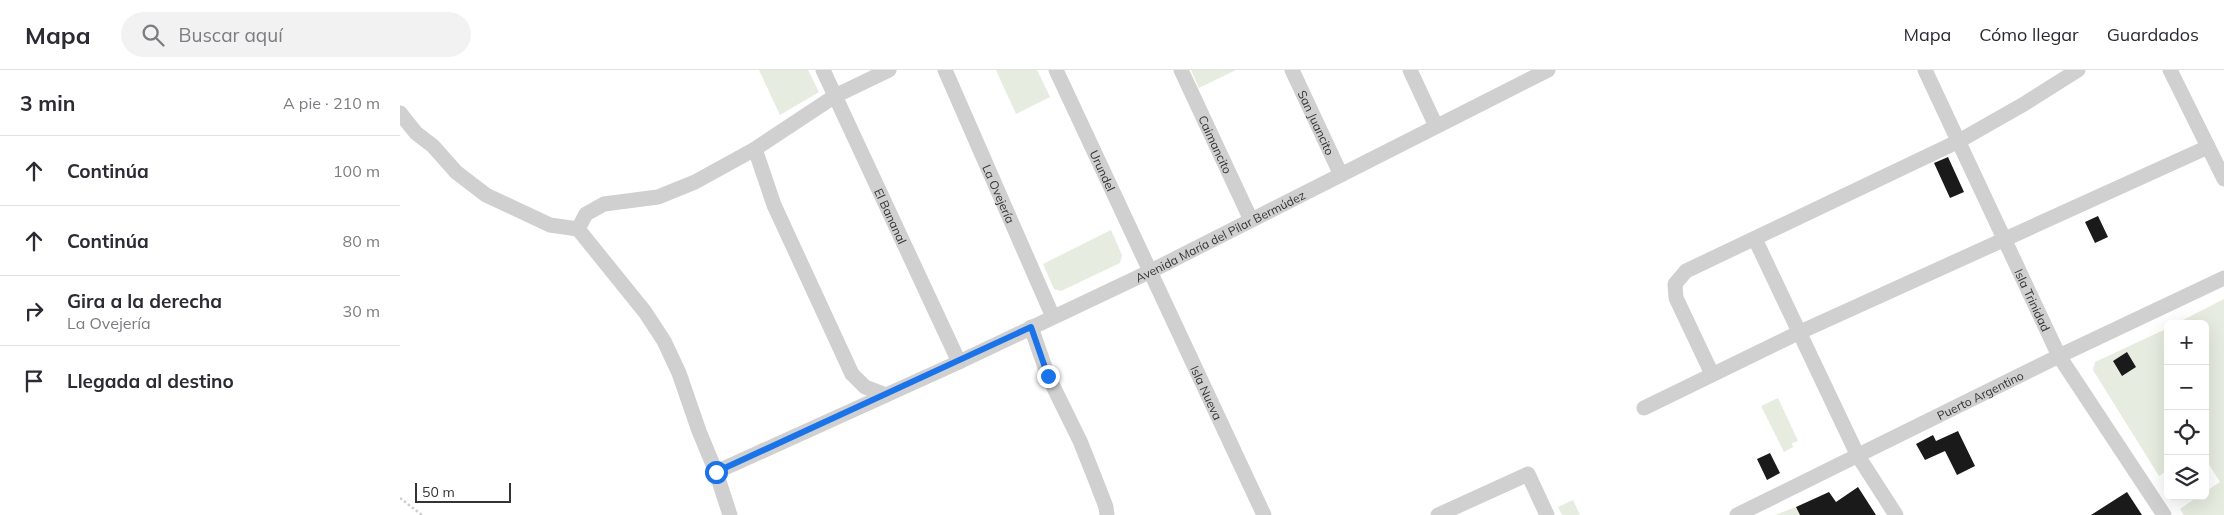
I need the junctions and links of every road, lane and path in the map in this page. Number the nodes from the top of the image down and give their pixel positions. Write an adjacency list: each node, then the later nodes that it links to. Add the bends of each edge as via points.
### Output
1 (823, 70): 12 (street, El Bananal)
2 (889, 70): 12 (street)
3 (945, 70): 26 (street, La Ovejería)
4 (1056, 70): 24 (street, Urundel)
5 (1181, 70): 20 (street, Caimancito)
6 (1292, 70): 18 (street, San Juancito)
7 (1410, 70): 14 (street)
8 (1925, 70): 15 (street, Isla Trinidad)
9 (2078, 70): 15 (street)
10 (2170, 70): 16 (street)
11 (1539, 72): 14 (street, Avenida María del Pilar Bermúdez)
12 (835, 96): 17 (street); 30 (street, El Bananal)
13 (400, 114): 21 (street, via 456,172 486,195 550,225)
14 (1436, 126): 18 (street, Avenida María del Pilar Bermúdez)
15 (1959, 141): 22 (street); 23 (street, Isla Trinidad)
16 (2208, 147): 19 (street); 23 (street)
17 (755, 150): 21 (street, via 658,197 604,204 586,214); 32 (street, via 774,205 852,374 865,387)
18 (1341, 175): 20 (street, Avenida María del Pilar Bermúdez)
19 (2224, 179)
20 (1251, 220): 24 (street, Avenida María del Pilar Bermúdez)
21 (578, 229): 35 (street, via 645,312 664,341)
22 (1755, 239): 28 (street); 31 (street, via 1686,271 1675,284 1676,298)
23 (2005, 240): 28 (street); 29 (street, Isla Trinidad)
24 (1149, 272): 26 (street, Avenida María del Pilar Bermúdez); 40 (street, Isla Nueva)
25 (2224, 278): 29 (street, Puerto Argentino)
26 (1053, 317): 27 (street, Avenida María del Pilar Bermúdez)
27 (1031, 327): 30 (street, Avenida María del Pilar Bermúdez); 39 (street, via 1048,376 1080,442)
28 (1798, 332): 31 (street); 34 (street)
29 (2059, 356): 34 (street, Puerto Argentino); 45 (street, Isla Trinidad)
30 (959, 362): 32 (street, Avenida María del Pilar Bermúdez)
31 (1712, 374): 33 (street)
32 (886, 395): 35 (street, Avenida María del Pilar Bermúdez)
33 (1644, 408)
34 (1858, 456): 43 (street, Puerto Argentino); 44 (street)
35 (716, 472): 38 (street)
36 (400, 498): 37 (path)
37 (422, 515)
38 (730, 515)
39 (1107, 515)
40 (1264, 515)
41 (1438, 515): 42 (street, via 1528,474)
42 (1547, 515)
43 (1737, 515)
44 (1896, 515)
45 (2164, 515)

